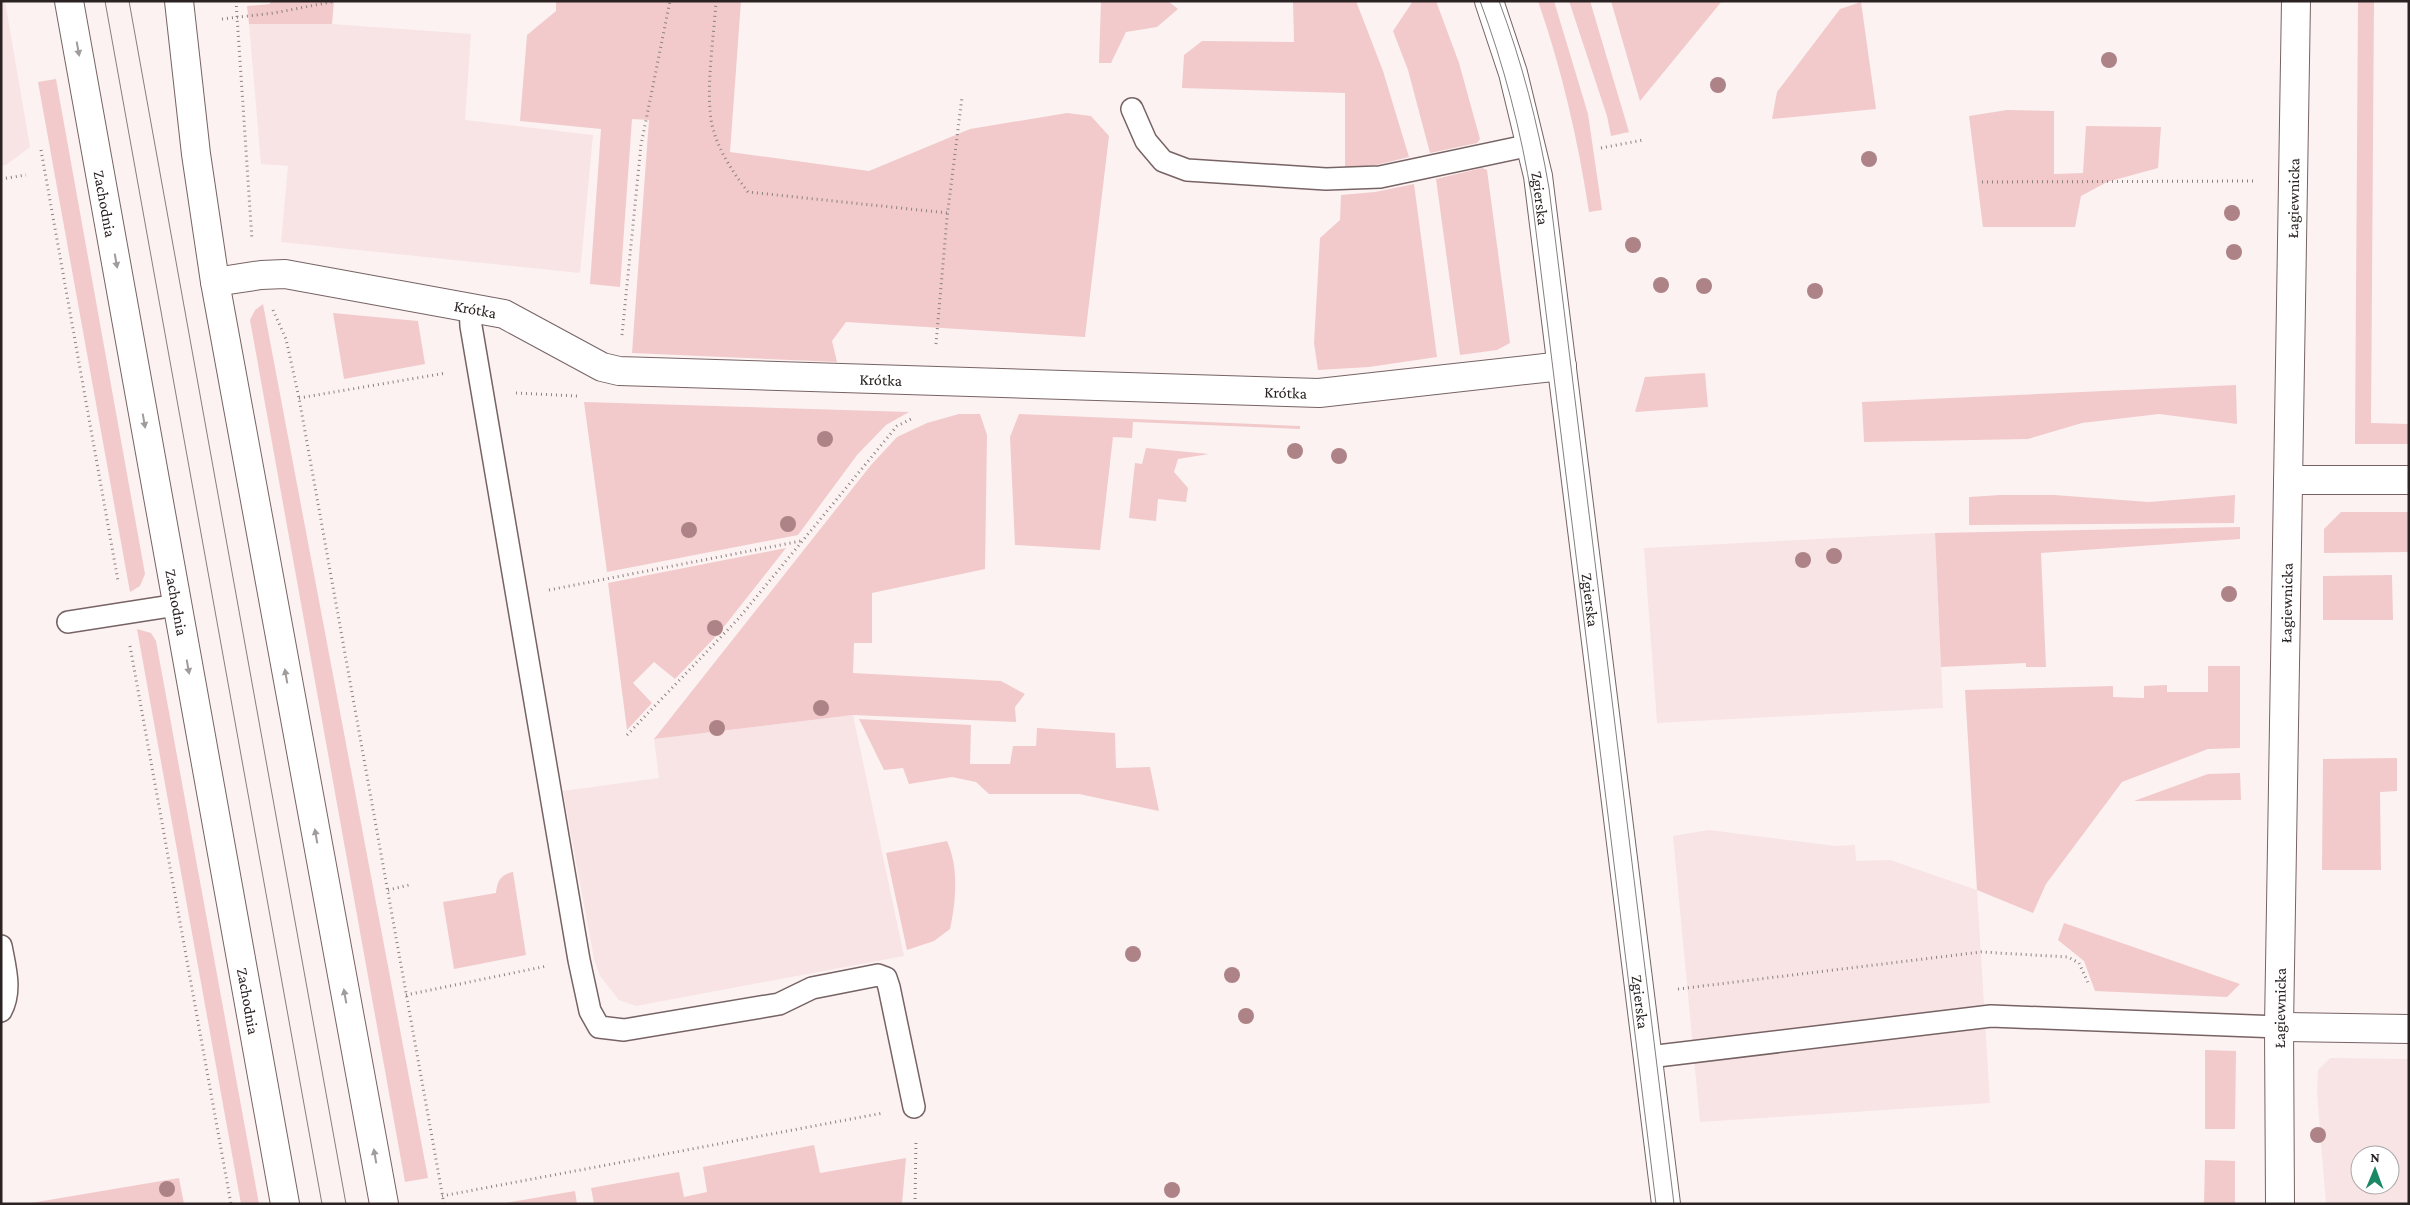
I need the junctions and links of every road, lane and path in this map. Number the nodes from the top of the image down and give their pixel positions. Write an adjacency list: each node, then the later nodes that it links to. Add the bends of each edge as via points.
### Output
1 (69, 1): 35 (street, Zachodnia, one-way to 35)
2 (179, 1): 23 (street)
3 (236, 1): 9 (path)
4 (336, 1): 9 (path)
5 (670, 1): 26 (path, via 641,144)
6 (716, 1): 21 (path, via 710,98 712,125 726,163 748,192)
7 (1489, 1): 14 (street, Zgierska, via 1514,73)
8 (2296, 1): 31 (street, Łagiewnicka)
9 (238, 17): 10 (path); 22 (path, via 250,227)
10 (222, 19)
11 (962, 96): 21 (path)
12 (1132, 109): 14 (lane, via 1146,141 1163,161 1187,170 1326,179 1380,176)
13 (1643, 140): 15 (path)
14 (1532, 145): 25 (street, Zgierska)
15 (1601, 148)
16 (41, 150): 36 (path)
17 (26, 175): 18 (path)
18 (1, 179)
19 (2255, 181): 20 (path)
20 (1982, 182)
21 (948, 213): 27 (path)
22 (261, 275): 23 (street, Krótka); 24 (street, Krótka, via 284,274); 29 (path, via 286,339)
23 (215, 282): 54 (street, one-way to 23)
24 (470, 306): 26 (street, Krótka, via 504,314 602,367); 28 (lane)
25 (1562, 366): 27 (street, Krótka, via 1319,393); 49 (street, Zgierska)
26 (619, 371): 27 (street, Krótka)
27 (932, 382)
28 (484, 392): 29 (path, via 445,372); 34 (lane)
29 (299, 398): 40 (path)
30 (920, 415): 33 (path, via 897,426)
31 (2288, 480): 32 (street); 47 (street, Łagiewnicka)
32 (2409, 480)
33 (801, 541): 34 (path); 38 (path, via 739,618)
34 (518, 596): 42 (lane)
35 (177, 605): 36 (lane); 53 (street, Zachodnia, one-way to 53)
36 (124, 613): 37 (lane); 52 (path)
37 (68, 622)
38 (627, 736)
39 (410, 885): 40 (path)
40 (388, 890): 45 (path)
41 (1, 946): 46 (lane, via 8,985)
42 (579, 960): 45 (path); 50 (lane, via 590,1011 599,1027 624,1030 779,1004 812,988 878,975 886,978)
43 (2089, 987): 44 (path, via 2079,963 2068,957 1981,952)
44 (1678, 989)
45 (406, 995): 51 (path)
46 (1, 1011)
47 (2279, 1027): 48 (street); 49 (lane, via 1991,1016); 58 (street, Łagiewnicka)
48 (2409, 1029)
49 (1648, 1057): 57 (street, Zgierska)
50 (914, 1107): 51 (path); 56 (path)
51 (442, 1196): 55 (path)
52 (231, 1204)
53 (285, 1204)
54 (384, 1204)
55 (444, 1204)
56 (915, 1204)
57 (1666, 1204)
58 (2280, 1204)

